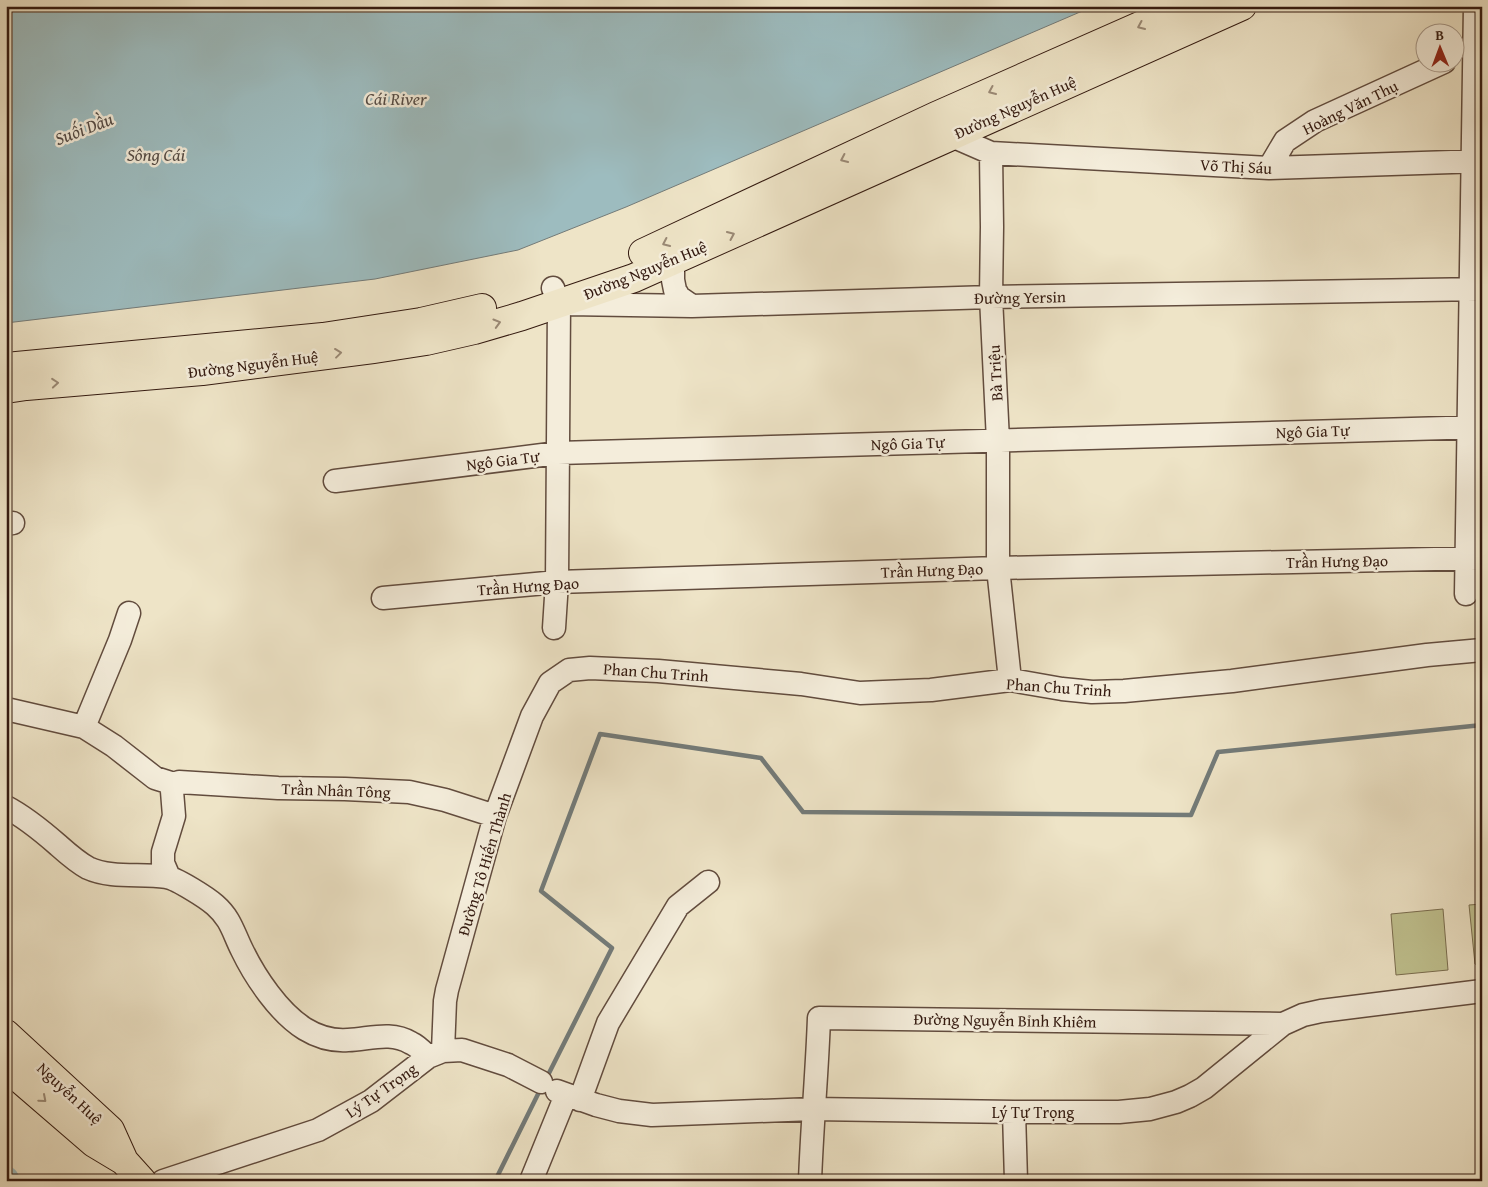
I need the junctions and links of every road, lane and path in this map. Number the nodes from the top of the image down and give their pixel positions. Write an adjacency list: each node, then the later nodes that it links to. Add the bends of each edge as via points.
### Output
1 (1186, 6): 6 (main road, Đường Nguyễn Huệ, one-way to 6)
2 (1242, 6): 6 (main road, Đường Nguyễn Huệ)
3 (1475, 6): 4 (street)
4 (1471, 52): 8 (street)
5 (1422, 72): 9 (street, Hoàng Văn Thụ, via 1315,121 1285,141)
6 (944, 126): 7 (street); 10 (main road, Đường Nguyễn Huệ, one-way to 6); 12 (main road, Đường Nguyễn Huệ, one-way to 12, via 623,263)
7 (990, 153): 9 (street, Võ Thị Sáu); 13 (street, Bà Triệu)
8 (1478, 161): 9 (street, Võ Thị Sáu); 11 (street)
9 (1269, 168)
10 (680, 257): 12 (main road, Đường Nguyễn Huệ, via 634,278); 14 (street, via 673,267 675,290)
11 (1477, 289): 13 (street, Đường Yersin); 18 (street)
12 (556, 296): 14 (street, Đường Yersin); 15 (main road, Đường Nguyễn Huệ, via 474,330 426,341 373,349); 20 (street)
13 (991, 297): 14 (street, Đường Yersin); 19 (street, Bà Triệu)
14 (692, 306)
15 (201, 359): 16 (main road, Đường Nguyễn Huệ); 17 (main road, Đường Nguyễn Huệ, one-way to 15)
16 (6, 368)
17 (6, 389)
18 (1476, 427): 19 (street, Ngô Gia Tự); 22 (street)
19 (998, 441): 20 (street, Ngô Gia Tự); 23 (street, Bà Triệu)
20 (558, 453): 21 (street, Ngô Gia Tự); 24 (street)
21 (335, 481)
22 (1474, 558): 23 (street, Trần Hưng Đạo); 25 (street)
23 (998, 568): 24 (street, Trần Hưng Đạo); 30 (street, Bà Triệu)
24 (557, 582): 26 (street, Trần Hưng Đạo); 28 (street)
25 (1466, 594)
26 (384, 598)
27 (129, 613): 33 (street)
28 (554, 628)
29 (1482, 650): 30 (street, Phan Chu Trinh, via 1232,682 1124,691 1092,692)
30 (1010, 680): 31 (street, Phan Chu Trinh, via 932,690 860,693 742,678 590,668 569,670)
31 (550, 683): 36 (street, Đường Tô Hiến Thành, via 532,716)
32 (6, 709): 33 (street, Trần Nhân Tông)
33 (84, 727): 34 (street, Trần Nhân Tông, via 155,778)
34 (174, 784): 36 (street, Trần Nhân Tông, via 409,792); 37 (street, via 174,816 163,852 163,863)
35 (6, 807): 37 (street, via 88,868 110,874)
36 (495, 816): 42 (street, Đường Tô Hiến Thành, via 447,990)
37 (169, 877): 42 (street, via 204,896 222,911 246,959 270,994 305,1029 335,1040 385,1036 402,1038)
38 (708, 882): 44 (street, via 678,906 608,1023)
39 (1482, 990): 40 (street, Lý Tự Trọng, via 1321,1011)
40 (1283, 1024): 45 (street, Đường Nguyễn Bỉnh Khiêm, via 819,1018); 46 (street, Lý Tự Trọng, via 1204,1088 1176,1102 1119,1112)
41 (6, 1034): 47 (main road, Nguyễn Huệ, via 110,1130)
42 (436, 1054): 44 (street, Lý Tự Trọng, via 462,1050 508,1065); 49 (street, Lý Tự Trọng, via 371,1101 318,1130)
43 (6, 1067): 47 (main road, Nguyễn Huệ, one-way to 47, via 94,1143)
44 (561, 1092): 45 (street, Lý Tự Trọng, via 619,1111 652,1116); 50 (street)
45 (813, 1110): 46 (street, Lý Tự Trọng); 51 (street)
46 (1014, 1112): 52 (street)
47 (124, 1161): 48 (main road, Nguyễn Huệ)
48 (142, 1181)
49 (163, 1181)
50 (531, 1181)
51 (810, 1181)
52 (1016, 1181)

